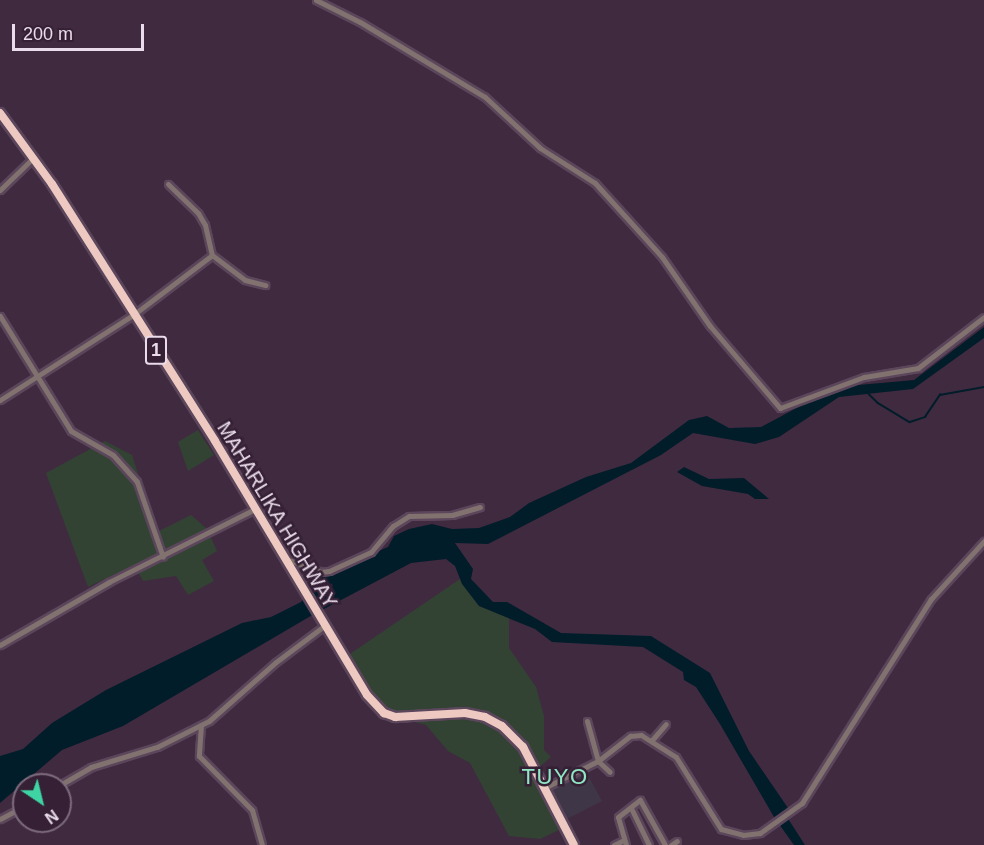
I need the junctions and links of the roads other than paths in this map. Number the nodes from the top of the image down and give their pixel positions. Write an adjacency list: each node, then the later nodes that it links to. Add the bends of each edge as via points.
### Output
1 (316, 0): 10 (street, via 485,97 540,148 595,183 662,258 710,326 780,408 864,377 918,368)
2 (0, 113): 3 (highway, MAHARLIKA HIGHWAY / 1)
3 (33, 158): 5 (street); 8 (highway, MAHARLIKA HIGHWAY / 1)
4 (168, 184): 6 (street, via 198,213)
5 (0, 190)
6 (212, 255): 7 (street, via 245,280); 8 (street)
7 (265, 285)
8 (133, 315): 11 (street); 14 (highway, MAHARLIKA HIGHWAY / 1)
9 (0, 316): 11 (street)
10 (984, 317)
11 (38, 376): 12 (street); 16 (street, via 71,431 113,455 136,483)
12 (0, 400)
13 (480, 507): 17 (street, via 452,515 409,516 393,526 371,552 329,571 309,569)
14 (255, 509): 16 (street); 17 (highway, MAHARLIKA HIGHWAY / 1)
15 (984, 541): 23 (street, via 931,599 802,803 760,833 743,835 721,829 676,757)
16 (163, 556): 19 (street, via 52,613)
17 (283, 557): 18 (highway, MAHARLIKA HIGHWAY / 1)
18 (324, 626): 22 (street); 27 (highway, MAHARLIKA HIGHWAY / 1, via 367,695 384,713 406,720 442,714 485,717 502,726 523,747)
19 (0, 645)
20 (587, 721): 24 (street)
21 (666, 724): 23 (street)
22 (201, 725): 26 (street, via 157,747 91,767); 30 (street, via 199,756 252,810)
23 (651, 740): 24 (street, via 641,735 630,736)
24 (598, 761): 25 (street); 27 (street)
25 (610, 772)
26 (72, 778)
27 (546, 787): 31 (highway, MAHARLIKA HIGHWAY / 1)
28 (631, 808): 29 (street, via 618,817); 33 (street); 34 (street, via 644,801)
29 (625, 842): 32 (street)
30 (262, 845)
31 (574, 845)
32 (614, 845)
33 (649, 845)
34 (665, 845)

